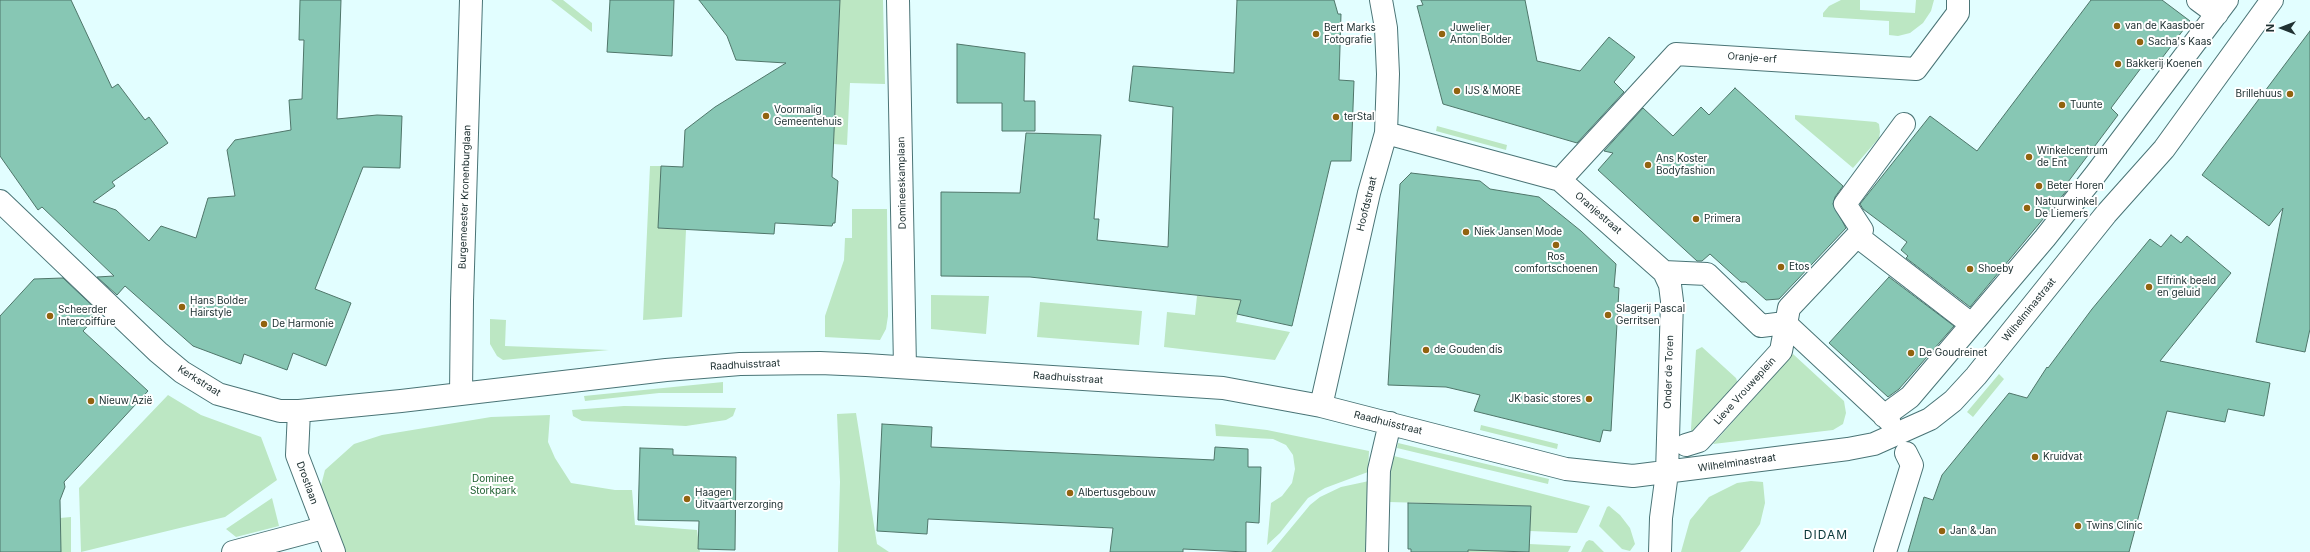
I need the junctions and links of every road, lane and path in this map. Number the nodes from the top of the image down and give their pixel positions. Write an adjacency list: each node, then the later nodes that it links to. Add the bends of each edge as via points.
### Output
1 (470, 0): 17 (street, Burgemeester Kronenburglaan)
2 (898, 0): 16 (street, Domineeskamplaan)
3 (1382, 0): 9 (street, Hoofdstraat, via 1388,74)
4 (1958, 0): 10 (street, Oranje-erf, via 1958,13 1916,69 1676,54)
5 (2198, 0): 7 (street)
6 (2272, 0): 23 (street, Wilhelminastraat, via 2164,149 2106,214 1976,376 1953,401 1930,420 1874,444)
7 (2222, 7): 15 (street, via 2090,181)
8 (1904, 124): 12 (street, via 1845,204 1862,230)
9 (1386, 133): 10 (street, Oranjestraat); 18 (street, Hoofdstraat, via 1369,193)
10 (1560, 180): 13 (street, Oranjestraat)
11 (0, 201): 19 (street, Kerkstraat, via 158,352 190,377 224,396 280,411)
12 (1857, 236): 14 (street); 15 (street)
13 (1664, 272): 14 (street, via 1707,274 1761,326); 23 (street, Onder de Toren, via 1670,285 1672,301)
14 (1787, 316): 15 (street, via 1887,418 1910,397); 21 (street, Lieve Vrouweplein, via 1780,351 1699,441)
15 (1971, 324)
16 (905, 367): 17 (street, Raadhuisstraat, via 820,363 740,364); 18 (street, Raadhuisstraat, via 1223,388)
17 (461, 394): 19 (street, Kerkstraat)
18 (1321, 406): 20 (street, Raadhuisstraat)
19 (299, 411): 24 (street, Drostlaan, via 297,455)
20 (1390, 423): 23 (street, Raadhuisstraat, via 1566,468 1633,476); 27 (street, via 1378,470)
21 (1686, 445)
22 (1906, 453): 29 (street, via 1912,465)
23 (1667, 473): 28 (street, via 1661,518)
24 (323, 528): 25 (street); 26 (street, Drostlaan)
25 (233, 552)
26 (334, 552)
27 (1376, 552)
28 (1660, 552)
29 (1885, 552)

